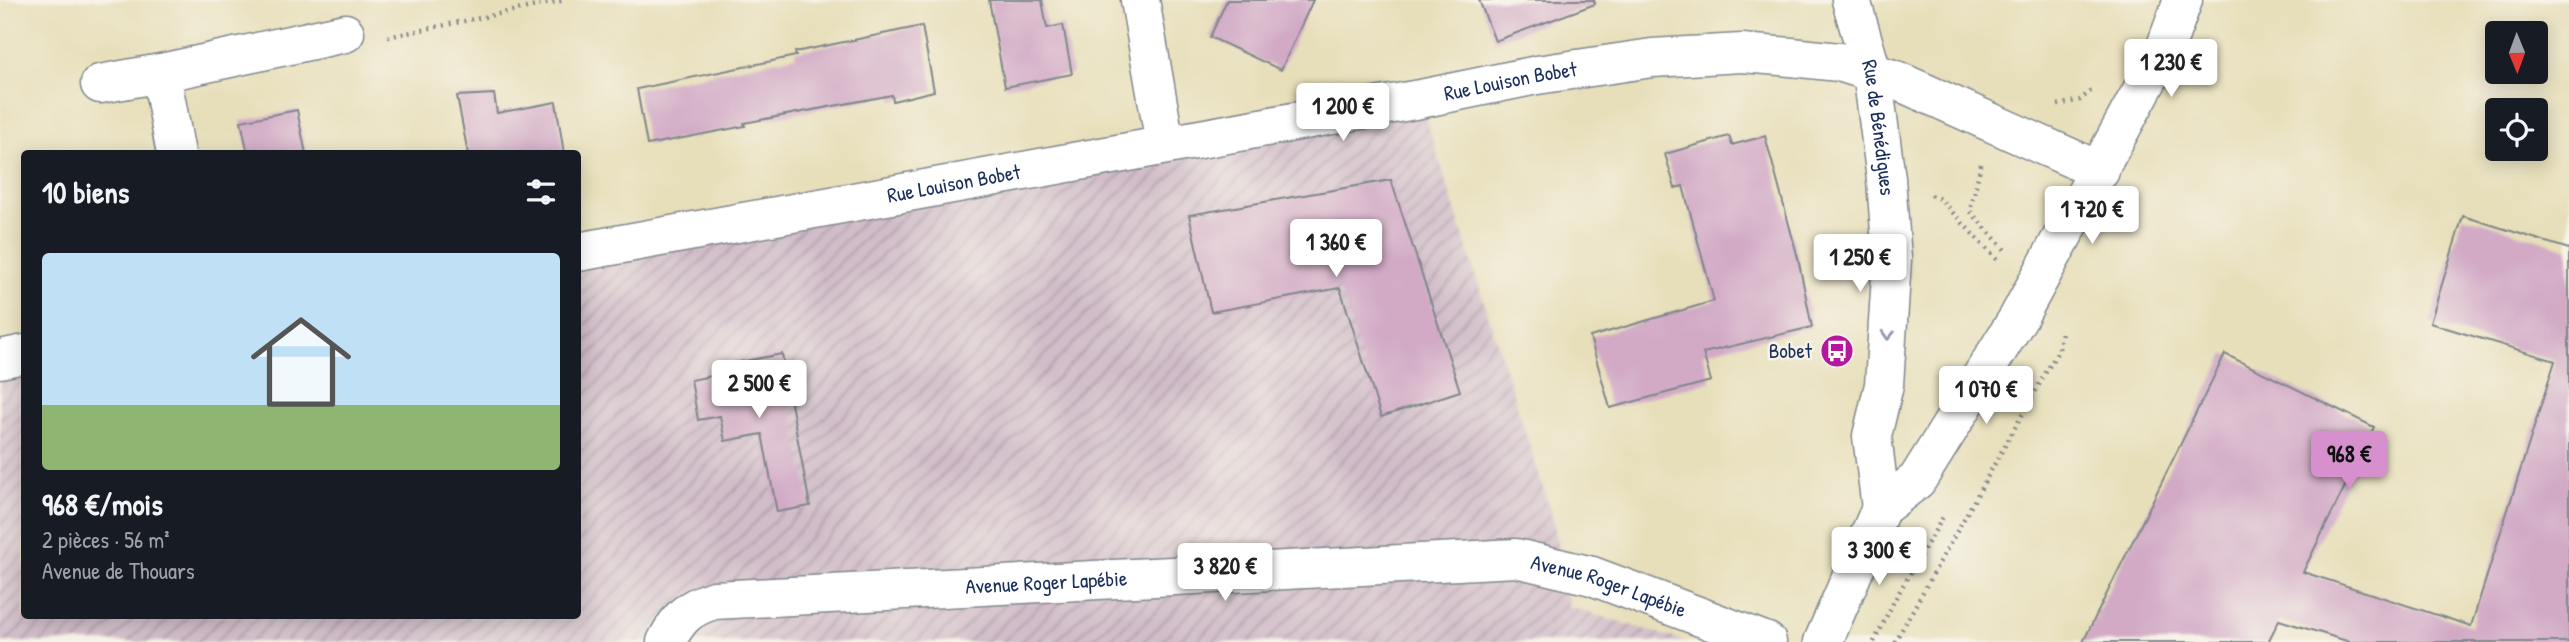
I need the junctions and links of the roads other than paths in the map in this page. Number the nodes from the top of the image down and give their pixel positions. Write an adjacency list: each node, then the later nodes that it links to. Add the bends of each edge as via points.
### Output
1 (1140, 0): 8 (street)
2 (1851, 0): 5 (street, Rue de Bénédigues)
3 (2183, 0): 10 (street, via 2166,46)
4 (345, 33): 6 (street)
5 (1872, 72): 8 (street, Rue Louison Bobet, via 1839,62 1742,53 1652,58); 10 (street, Rue Louison Bobet); 14 (street, Rue de Bénédigues, one-way to 14, via 1892,259 1884,385 1872,436)
6 (161, 73): 7 (street); 9 (street)
7 (100, 84)
8 (1165, 144): 11 (street, Rue Louison Bobet)
9 (175, 150)
10 (2100, 171): 14 (street, via 2033,293 1917,480)
11 (581, 251)
12 (21, 355): 13 (street)
13 (0, 359)
14 (1881, 508): 17 (street)
15 (666, 642): 16 (street, Avenue Roger Lapébie, via 674,625 693,606 714,600 1516,558 1592,576)
16 (1767, 642)
17 (1823, 642)

